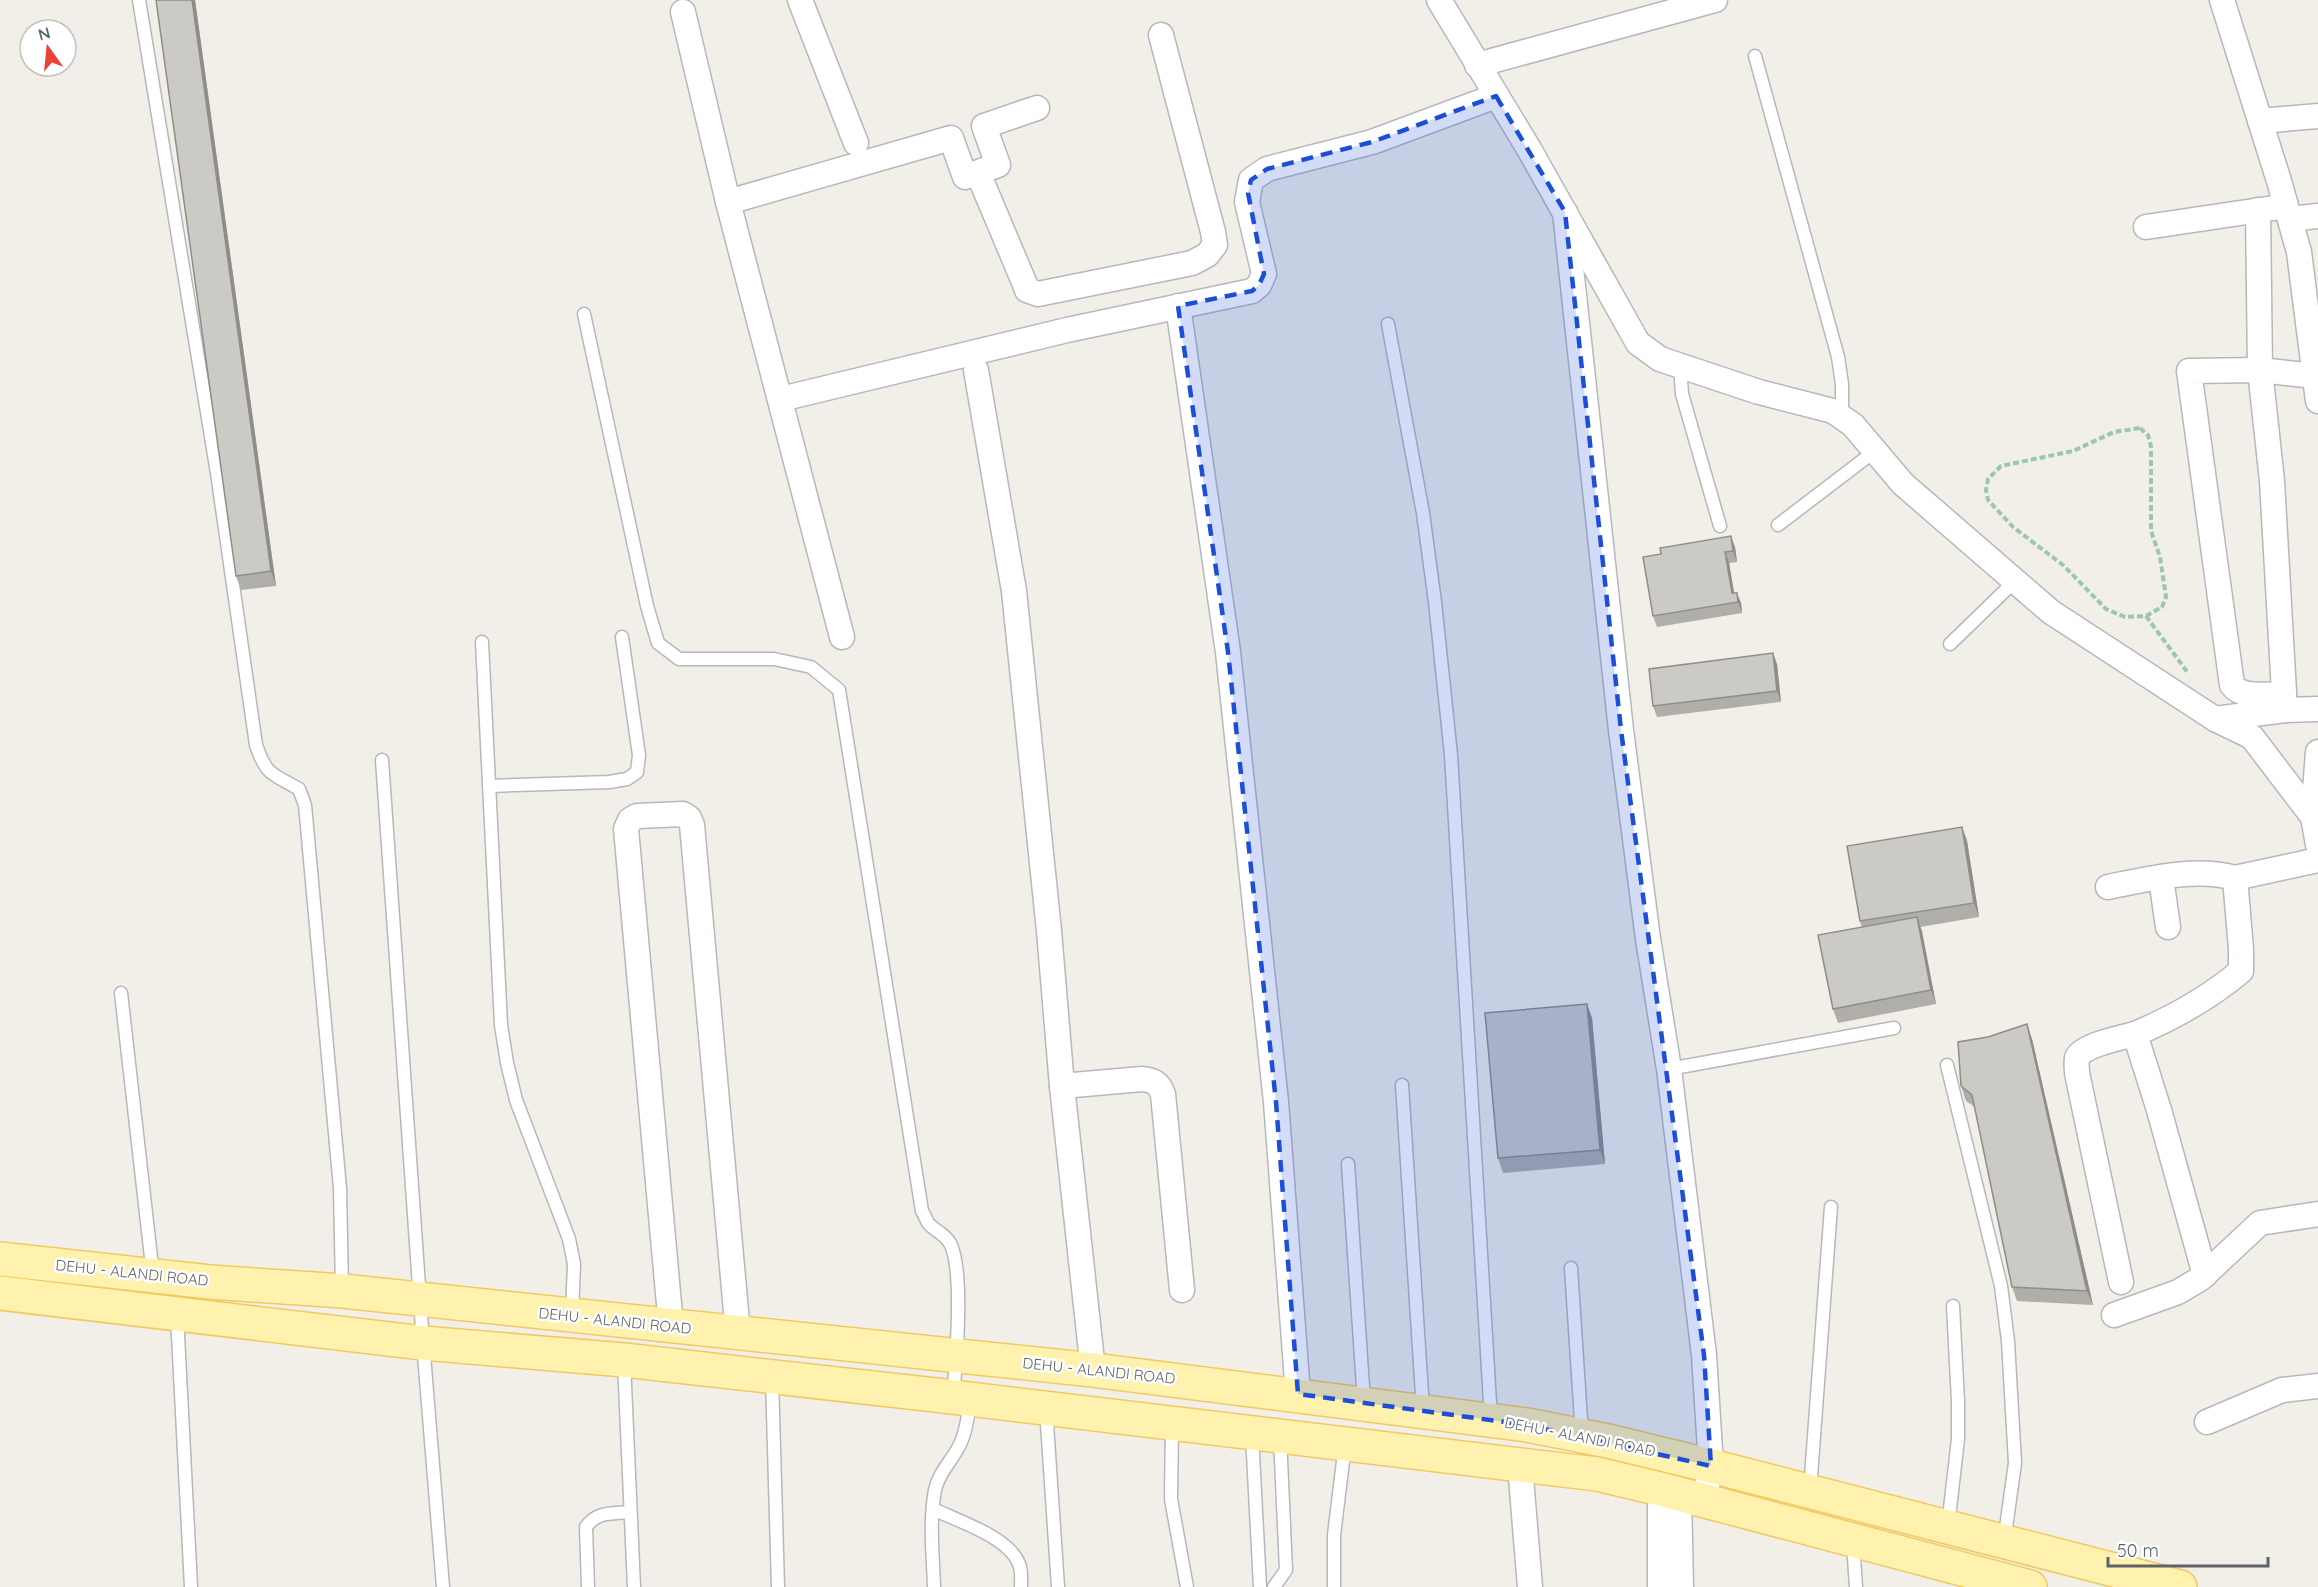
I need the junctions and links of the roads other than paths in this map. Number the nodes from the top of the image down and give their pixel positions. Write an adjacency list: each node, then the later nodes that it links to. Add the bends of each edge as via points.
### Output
1 (139, 0): 70 (lane, via 217,472 255,745 263,765 272,775 299,789 306,805 340,1188)
2 (800, 0): 14 (street)
3 (1439, 0): 9 (street)
4 (1715, 0): 9 (street)
5 (2222, 0): 13 (street)
6 (682, 12): 16 (street)
7 (1161, 35): 15 (street, via 1213,232 1215,245 1207,255 1192,263 1038,294 1027,290)
8 (1755, 56): 32 (lane, via 1838,357)
9 (1478, 65): 10 (street)
10 (1496, 96): 18 (street); 23 (street, via 1372,142 1267,170 1251,180 1247,202 1264,274 1259,285 1252,291)
11 (1037, 108): 15 (street, via 984,126 998,165)
12 (2318, 116): 13 (street)
13 (2260, 121): 19 (street)
14 (856, 143)
15 (978, 173): 16 (street, via 965,177 951,138)
16 (728, 202): 30 (street)
17 (2258, 210): 19 (street); 21 (street); 28 (street)
18 (1565, 212): 26 (street, via 1638,343 1660,359); 58 (street, via 1621,730)
19 (2288, 213): 20 (street); 22 (street)
20 (2318, 216)
21 (2146, 227)
22 (2312, 303): 29 (street)
23 (1178, 306): 30 (street); 85 (street, via 1229,664 1276,1102)
24 (584, 314): 80 (lane, via 658,643 679,659 774,659 811,667 839,690 918,1192 928,1223 947,1237 956,1268)
25 (1388, 324): 90 (lane, via 1426,535 1451,755)
26 (1680, 366): 32 (street, via 1833,411); 35 (lane, via 1682,394)
27 (976, 370): 60 (street, via 1014,591)
28 (2260, 370): 29 (street); 41 (street, via 2272,481); 41 (street, via 2189,371 2232,685 2243,693)
29 (2316, 376): 31 (street)
30 (781, 399): 38 (street)
31 (2318, 401)
32 (1842, 417): 33 (street)
33 (1875, 451): 34 (lane); 36 (street, via 1903,484)
34 (1778, 525)
35 (1720, 526)
36 (2015, 581): 40 (lane); 43 (street, via 2051,612)
37 (622, 637): 46 (lane, via 639,755 637,772 609,783)
38 (842, 637)
39 (482, 642): 46 (lane)
40 (1950, 644)
41 (2284, 702): 42 (street); 43 (street)
42 (2318, 709)
43 (2215, 719): 47 (street, via 2252,737)
44 (2318, 752): 47 (street)
45 (382, 760): 72 (lane)
46 (489, 786): 76 (lane, via 501,1025 516,1100 569,1239 574,1264)
47 (2313, 817): 48 (street)
48 (2318, 846)
49 (2318, 860): 51 (street)
50 (2160, 878): 51 (street, via 2218,873); 52 (street); 53 (street)
51 (2235, 878): 56 (street, via 2241,971 2170,1019)
52 (2108, 887)
53 (2168, 927)
54 (121, 993): 67 (lane)
55 (1894, 1028): 58 (lane)
56 (2135, 1034): 66 (street); 68 (street, via 2089,1047 2076,1059)
57 (1947, 1065): 104 (lane, via 2001,1286 2008,1341 2015,1463)
58 (1669, 1069): 97 (street, via 1704,1355)
59 (1402, 1085): 89 (lane)
60 (1062, 1086): 69 (street, via 1142,1080 1160,1085 1164,1094); 82 (street)
61 (1348, 1164): 87 (lane)
62 (1831, 1207): 98 (lane)
63 (2318, 1214): 66 (street, via 2260,1223)
64 (0, 1259): 67 (main road, DEHU - ALANDI ROAD)
65 (1571, 1268): 94 (lane)
66 (2205, 1275): 75 (street, via 2178,1292)
67 (153, 1276): 70 (main road, DEHU - ALANDI ROAD)
68 (2121, 1282)
69 (1182, 1290)
70 (342, 1291): 72 (main road, DEHU - ALANDI ROAD)
71 (0, 1293): 74 (main road)
72 (421, 1300): 76 (main road, DEHU - ALANDI ROAD); 79 (lane)
73 (1953, 1306): 102 (lane, via 1958,1439)
74 (177, 1312): 79 (main road); 105 (lane)
75 (2114, 1315)
76 (572, 1316): 77 (main road, DEHU - ALANDI ROAD)
77 (671, 1326): 78 (main road, DEHU - ALANDI ROAD); 78 (street, via 626,829 637,816 683,813 692,825)
78 (738, 1333): 80 (main road, DEHU - ALANDI ROAD)
79 (423, 1343): 81 (main road); 106 (lane)
80 (957, 1356): 82 (main road, DEHU - ALANDI ROAD); 86 (lane)
81 (624, 1360): 83 (main road); 101 (lane)
82 (1093, 1370): 85 (main road, DEHU - ALANDI ROAD)
83 (772, 1377): 86 (main road); 109 (lane)
84 (2318, 1386): 91 (street, via 2282,1390)
85 (1298, 1394): 87 (main road, DEHU - ALANDI ROAD)
86 (961, 1398): 88 (main road); 100 (lane, via 966,1426 961,1443 943,1469)
87 (1364, 1404): 89 (main road, DEHU - ALANDI ROAD)
88 (1046, 1408): 92 (main road); 112 (lane)
89 (1423, 1412): 90 (main road, DEHU - ALANDI ROAD)
90 (1491, 1420): 94 (main road, DEHU - ALANDI ROAD)
91 (2207, 1422)
92 (1172, 1423): 93 (main road); 113 (lane, via 1171,1499)
93 (1266, 1434): 95 (main road); 114 (lane); 115 (lane, via 1286,1570)
94 (1582, 1436): 97 (main road, DEHU - ALANDI ROAD)
95 (1345, 1444): 96 (main road); 116 (lane, via 1334,1535)
96 (1520, 1466): 99 (main road, via 1598,1474); 117 (street)
97 (1711, 1466): 98 (main road, DEHU - ALANDI ROAD); 99 (street)
98 (1810, 1492): 102 (main road, DEHU - ALANDI ROAD)
99 (1681, 1495): 103 (main road); 118 (street); 119 (street)
100 (933, 1509): 110 (lane); 111 (lane, via 1001,1542 1013,1552 1020,1565)
101 (630, 1512): 107 (lane, via 601,1515 591,1519 586,1527); 108 (lane)
102 (1947, 1527): 104 (main road, DEHU - ALANDI ROAD)
103 (1853, 1540): 120 (lane); 121 (main road)
104 (2004, 1542): 122 (main road, DEHU - ALANDI ROAD)
105 (191, 1587)
106 (443, 1587)
107 (588, 1587)
108 (633, 1587)
109 (778, 1587)
110 (934, 1587)
111 (1021, 1587)
112 (1058, 1587)
113 (1187, 1587)
114 (1260, 1587)
115 (1274, 1587)
116 (1334, 1587)
117 (1530, 1587)
118 (1660, 1587)
119 (1681, 1587)
120 (1856, 1587)
121 (2030, 1587)
122 (2180, 1587)

